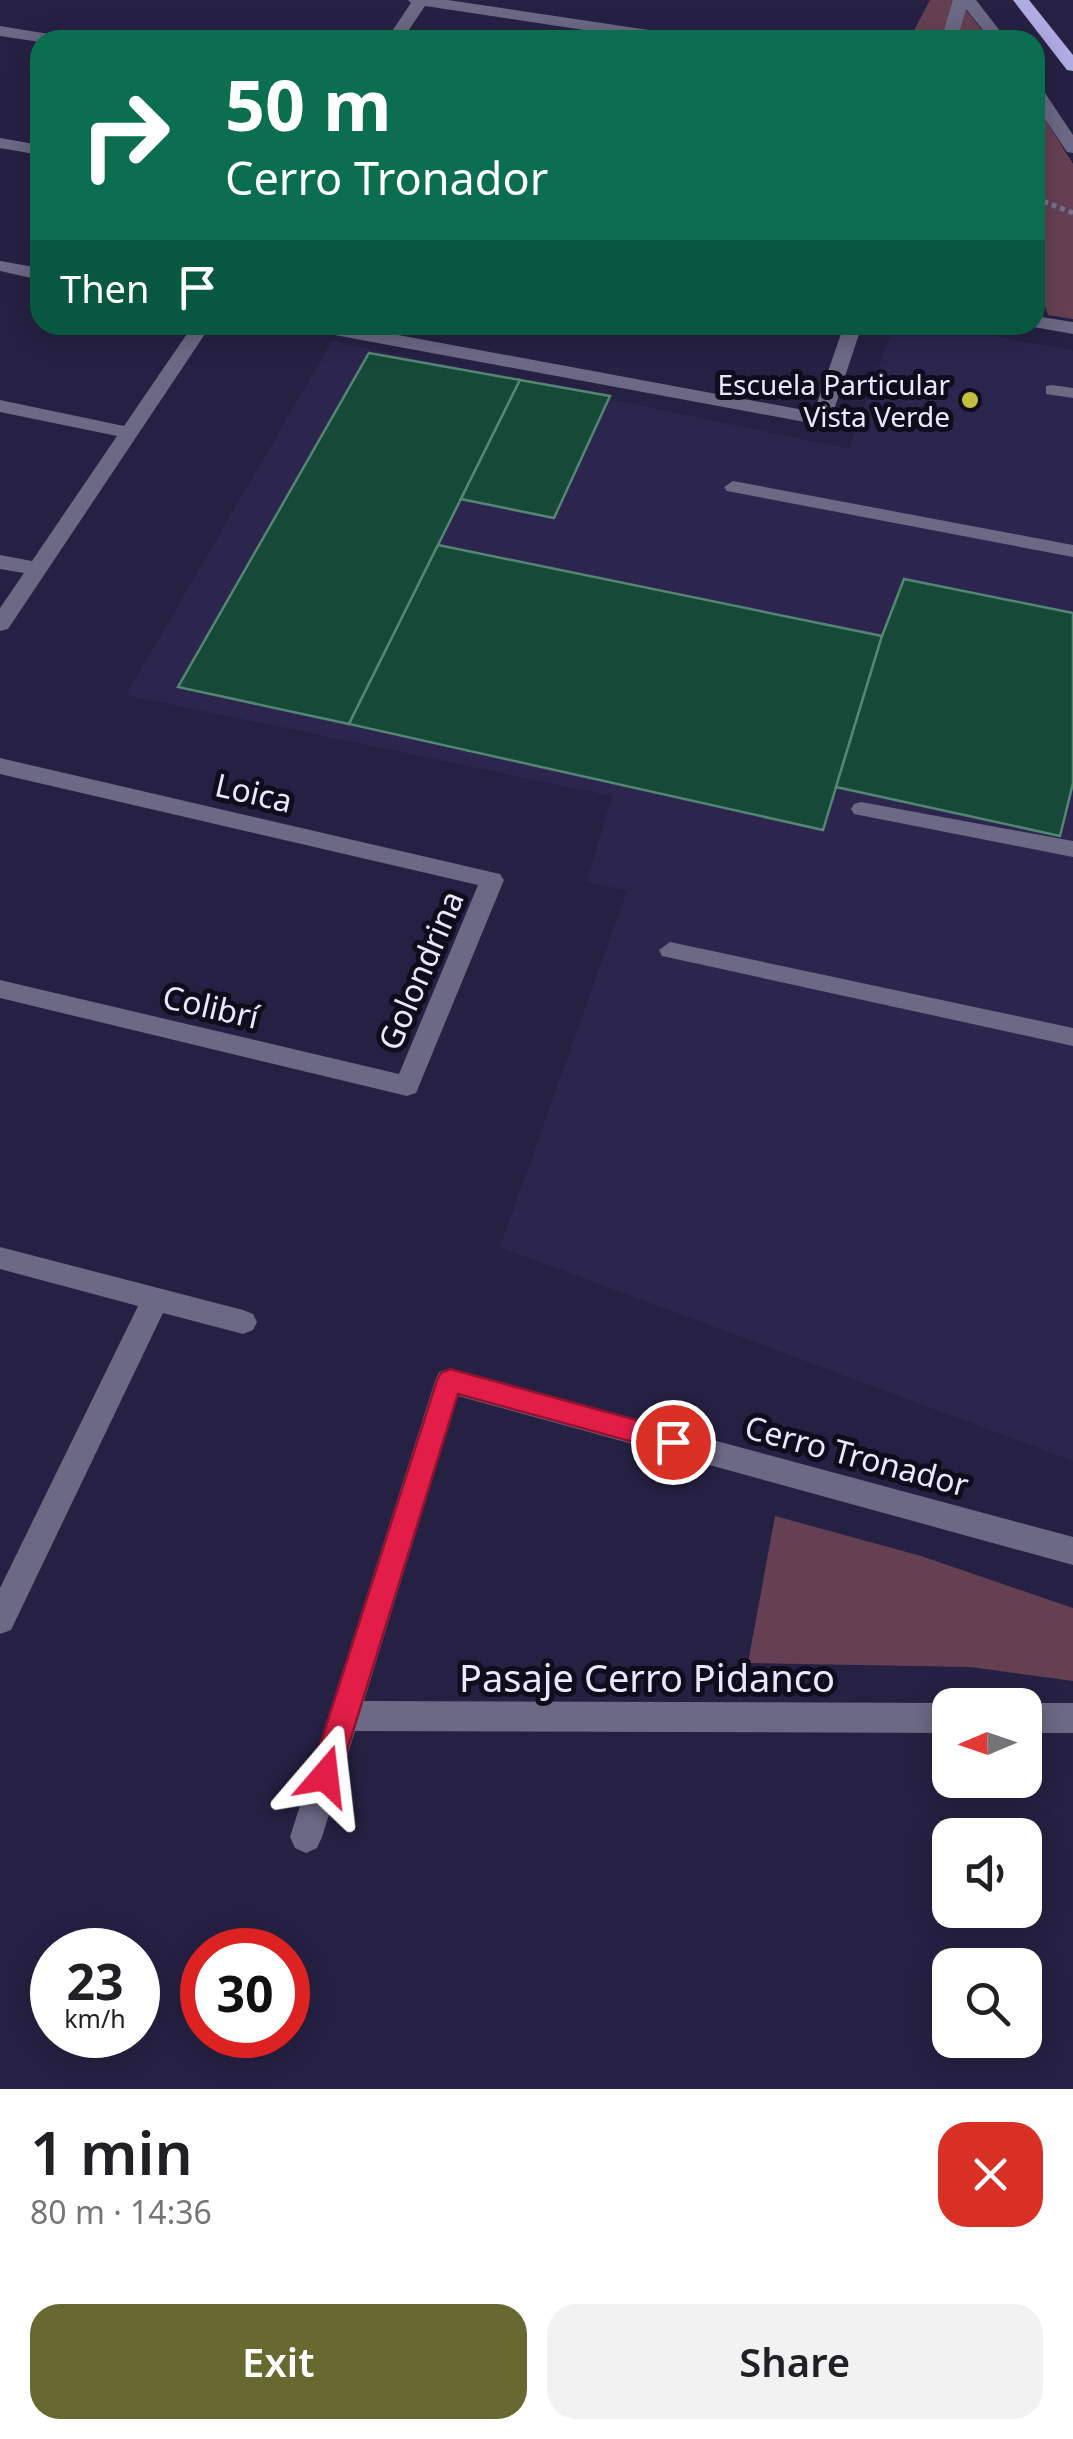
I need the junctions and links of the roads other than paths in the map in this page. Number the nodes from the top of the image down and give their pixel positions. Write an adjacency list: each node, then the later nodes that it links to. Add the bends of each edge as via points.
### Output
1 (420, 0): 4 (street); 5 (street)
2 (965, 0): 6 (street); 7 (street)
3 (1021, 0): 8 (main road)
4 (400, 30)
5 (616, 30)
6 (953, 30)
7 (990, 30)
8 (1045, 30)
9 (1045, 30): 12 (main road)
10 (0, 31): 11 (street)
11 (30, 36)
12 (1073, 66)
13 (1045, 107): 16 (street)
14 (0, 144): 15 (street)
15 (30, 148)
16 (1073, 148)
17 (0, 266): 18 (street)
18 (30, 272)
19 (1045, 324): 20 (street)
20 (1073, 328)
21 (195, 335): 27 (street)
22 (368, 335): 23 (street, via 821,418)
23 (850, 335)
24 (1052, 390): 25 (lane)
25 (1073, 393)
26 (0, 406): 27 (street)
27 (130, 433): 31 (street)
28 (733, 487): 29 (lane)
29 (1073, 550)
30 (0, 562): 31 (street)
31 (38, 569): 32 (street)
32 (0, 624)
33 (0, 766): 36 (street, Loica)
34 (861, 808): 35 (lane)
35 (1073, 849)
36 (492, 880): 40 (street, Golondrina)
37 (670, 950): 39 (lane)
38 (0, 989): 40 (street, Colibrí)
39 (1073, 1036)
40 (406, 1086)
41 (0, 1258): 42 (street)
42 (155, 1300): 43 (street); 45 (street)
43 (243, 1322)
44 (1073, 1551): 46 (street, Cerro Tronador, via 450,1380)
45 (0, 1620)
46 (344, 1716): 47 (street, Pasaje Cerro Pidanco); 50 (street)
47 (932, 1718)
48 (1042, 1718): 49 (street)
49 (1073, 1718)
50 (306, 1837)

